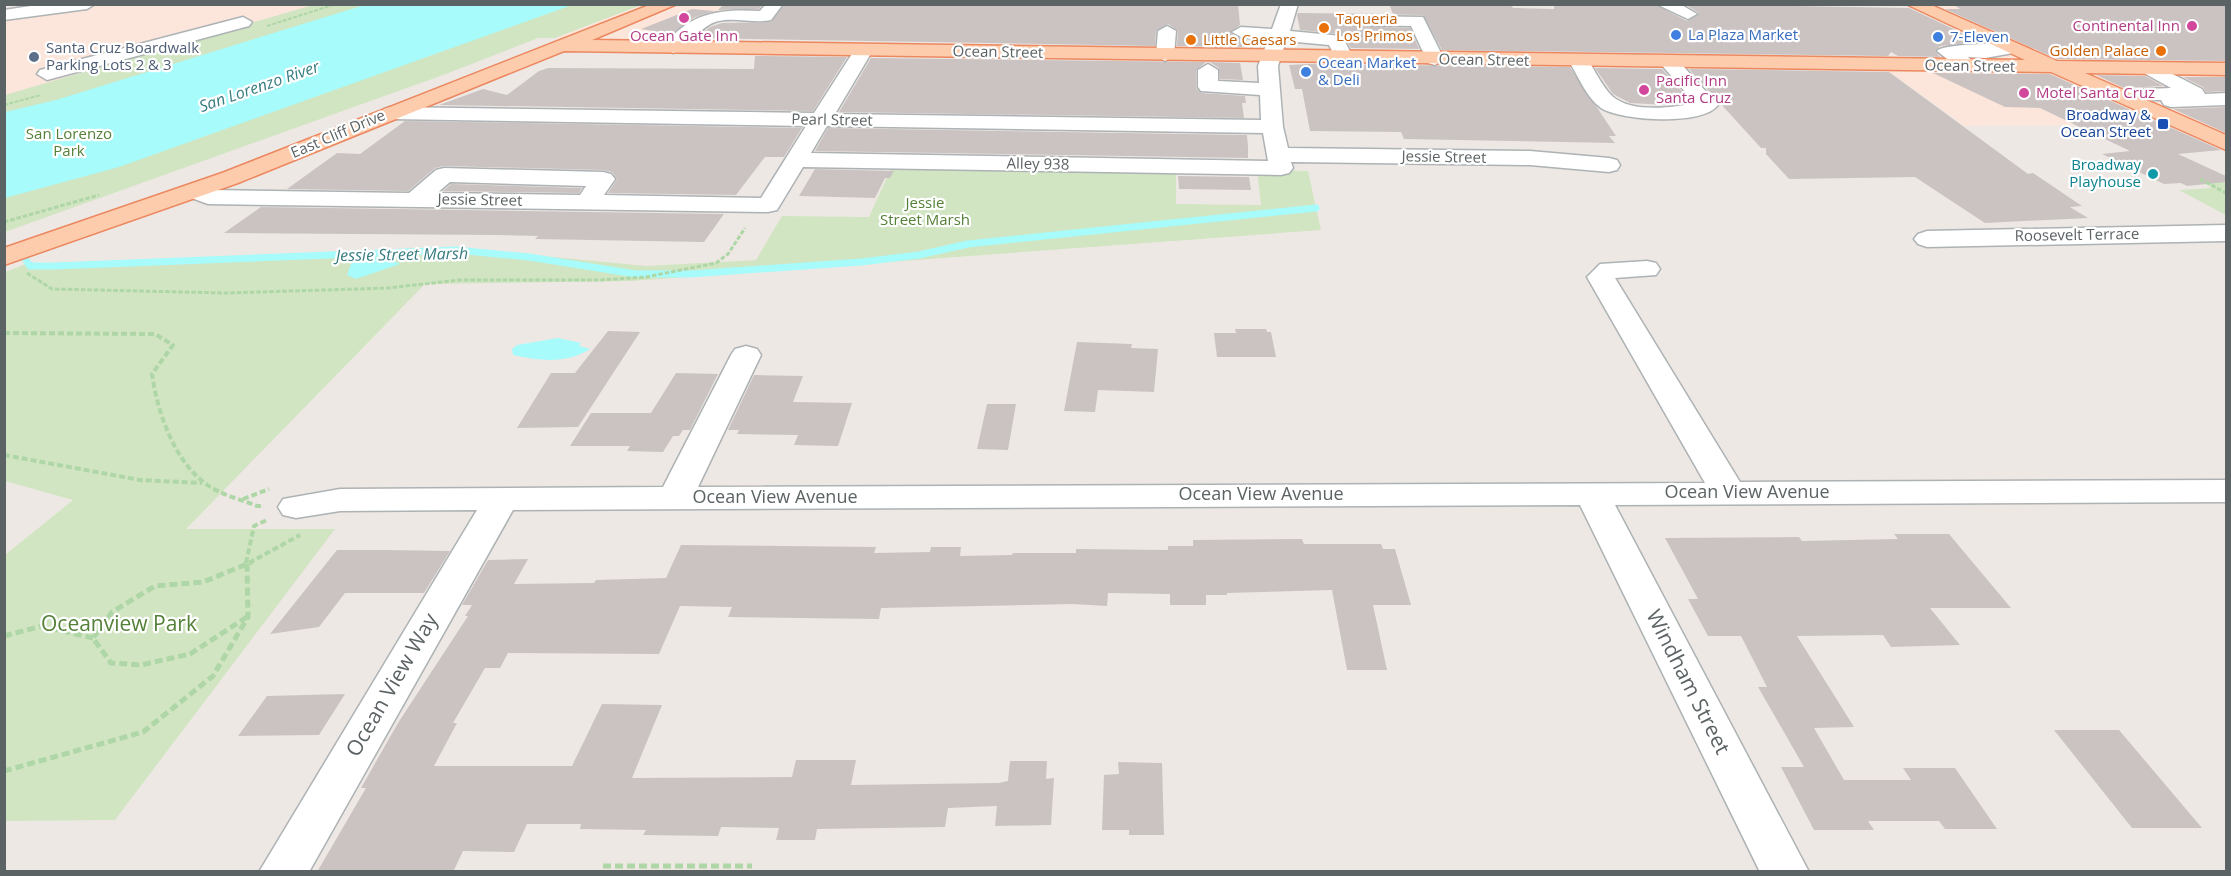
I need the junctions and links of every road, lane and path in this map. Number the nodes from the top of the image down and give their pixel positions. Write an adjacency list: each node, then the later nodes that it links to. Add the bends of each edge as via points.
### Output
1 (87, 4): 9 (street, via 60,14)
2 (669, 4): 14 (main road, East Cliff Drive)
3 (775, 4): 7 (street, via 765,16)
4 (1290, 4): 15 (street)
5 (1664, 4): 8 (street)
6 (1922, 5): 20 (main road)
7 (714, 11): 16 (street)
8 (1688, 14)
9 (4, 15)
10 (1360, 21): 21 (street, via 1417,21)
11 (243, 22): 29 (street)
12 (1167, 32): 18 (street)
13 (1241, 32): 15 (street)
14 (562, 45): 16 (main road, Ocean Street); 34 (main road, East Cliff Drive)
15 (1275, 45): 19 (main road, Ocean Street, via 1317,57); 19 (street, via 1335,40); 24 (main road, Ocean Street); 30 (street)
16 (672, 46): 17 (main road, Ocean Street)
17 (864, 50): 18 (main road, Ocean Street); 37 (street)
18 (1165, 55): 24 (main road, Ocean Street)
19 (1344, 57): 21 (main road, Ocean Street)
20 (2010, 57): 25 (main road, Ocean Street); 25 (street, via 1946,51); 26 (main road, Ocean Street)
21 (1435, 59): 22 (main road, Ocean Street)
22 (1579, 61): 23 (main road, Ocean Street); 23 (street, via 1606,102 1662,120 1707,105)
23 (1670, 62): 25 (main road, Ocean Street)
24 (1208, 64): 30 (street, via 1208,87)
25 (1968, 66)
26 (2055, 67): 27 (main road, Ocean Street); 32 (main road)
27 (2156, 68): 28 (main road, Ocean Street); 31 (street); 32 (street, via 2195,93)
28 (2226, 69)
29 (47, 74)
30 (1268, 89): 38 (street)
31 (2206, 91)
32 (2128, 99): 33 (street); 36 (main road)
33 (2226, 99)
34 (391, 113): 37 (street, Pearl Street); 44 (main road, East Cliff Drive)
35 (2226, 115): 36 (street)
36 (2171, 118): 39 (main road)
37 (822, 119): 38 (street, Pearl Street); 40 (street)
38 (1272, 127): 41 (street)
39 (2226, 142)
40 (796, 160): 41 (street, Alley 938); 46 (street)
41 (1280, 161): 42 (street, Jessie Street, via 1530,158)
42 (1609, 165)
43 (2200, 179): 45 (path)
44 (194, 191): 46 (street, Jessie Street, via 207,196); 49 (main road, East Cliff Drive)
45 (2226, 193)
46 (768, 205): 49 (path, via 754,213 728,254 716,263 646,277 459,280 282,293 52,289)
47 (2226, 233): 48 (street, Roosevelt Terrace)
48 (1927, 239)
49 (12, 262)
50 (1647, 269): 57 (street, via 1609,270 1601,277)
51 (4, 333): 54 (path, via 155,334 173,345 152,374 153,390 164,424)
52 (746, 355): 58 (street)
53 (4, 455): 54 (path, via 140,480)
54 (203, 483): 60 (path, via 257,506)
55 (2226, 491): 57 (street, Ocean View Avenue)
56 (1591, 492): 57 (street, Ocean View Avenue); 58 (street, Ocean View Avenue); 69 (street, Windham Street)
57 (1728, 492)
58 (675, 498): 59 (street, Ocean View Avenue)
59 (502, 499): 60 (street, Ocean View Avenue, via 340,500); 68 (street, Ocean View Way)
60 (302, 519): 61 (path); 61 (path, via 254,526)
61 (246, 565): 62 (path); 64 (path, via 203,582 155,586 112,612)
62 (248, 616): 64 (path, via 190,654 141,664 111,663); 65 (path, via 213,676 143,732)
63 (4, 636): 64 (path, via 42,626)
64 (93, 638)
65 (4, 771)
66 (603, 866): 67 (path)
67 (752, 866)
68 (283, 872)
69 (1785, 872)

